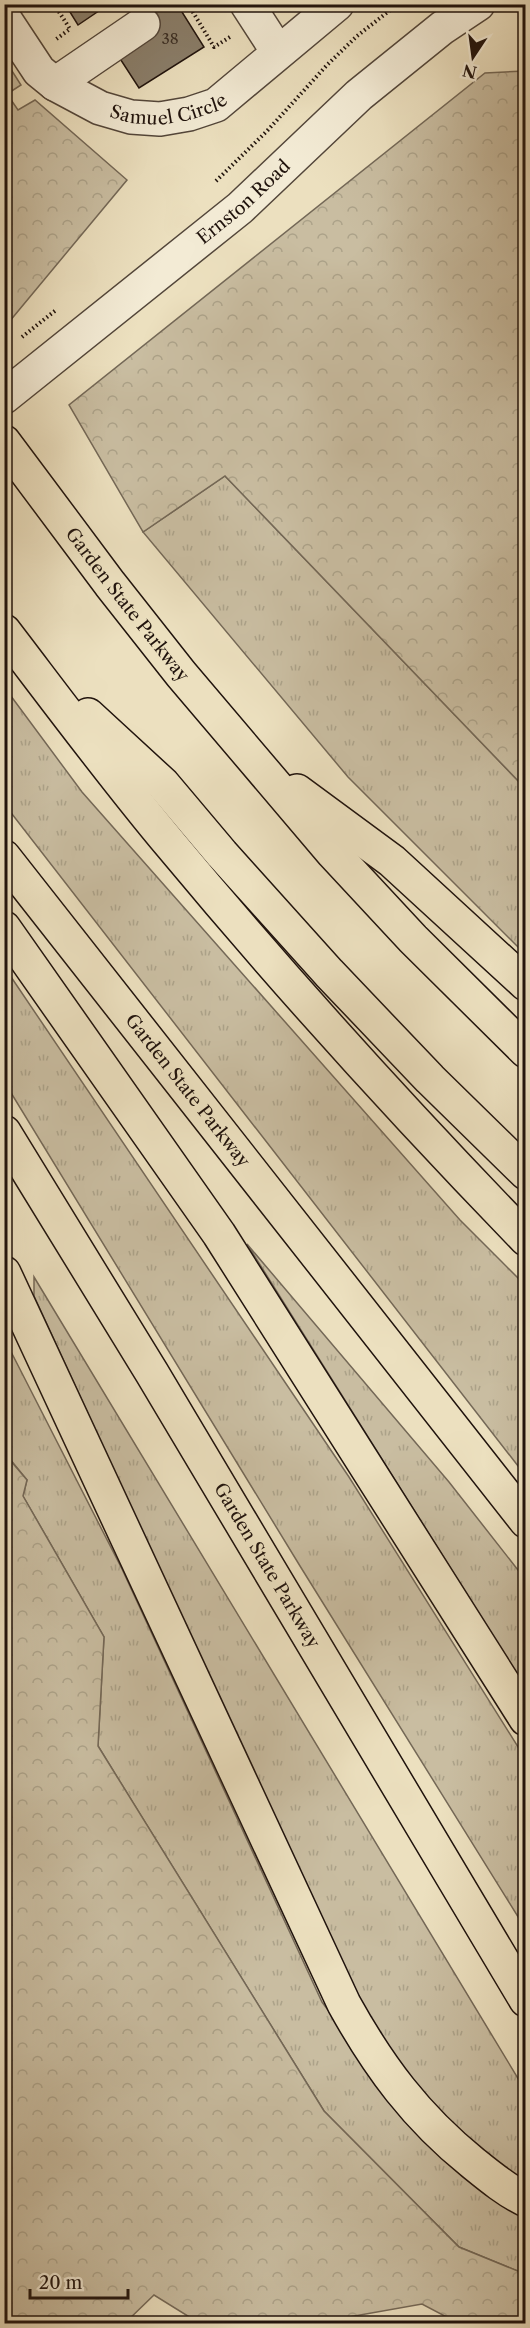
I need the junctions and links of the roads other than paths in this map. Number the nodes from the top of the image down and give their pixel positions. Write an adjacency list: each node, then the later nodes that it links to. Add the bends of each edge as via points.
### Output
1 (247, 4): 6 (street)
2 (337, 4): 6 (street, Samuel Circle)
3 (478, 4): 8 (street, Ernston Road, via 359,95 240,208)
4 (4, 18): 7 (street, Samuel Circle, via 39,71)
5 (143, 24): 7 (street)
6 (278, 52): 7 (street, Samuel Circle, via 216,105 160,119 130,117 100,108)
7 (55, 84)
8 (4, 396)
9 (4, 442): 12 (highway, Garden State Parkway, via 174,665)
10 (4, 631): 11 (highway)
11 (26, 660): 18 (highway, via 163,784 329,973); 19 (highway, via 247,935 402,1109)
12 (252, 758): 15 (highway, via 392,861); 16 (highway, Garden State Parkway, via 413,939)
13 (4, 857): 21 (highway, Garden State Parkway)
14 (4, 928): 22 (highway, via 219,1234)
15 (525, 984)
16 (525, 1051)
17 (4, 1132): 23 (highway, Garden State Parkway)
18 (525, 1173)
19 (525, 1239)
20 (4, 1274): 24 (highway, via 362,2037 401,2093 433,2128 484,2172)
21 (525, 1521)
22 (525, 1719)
23 (525, 2000)
24 (525, 2200)

